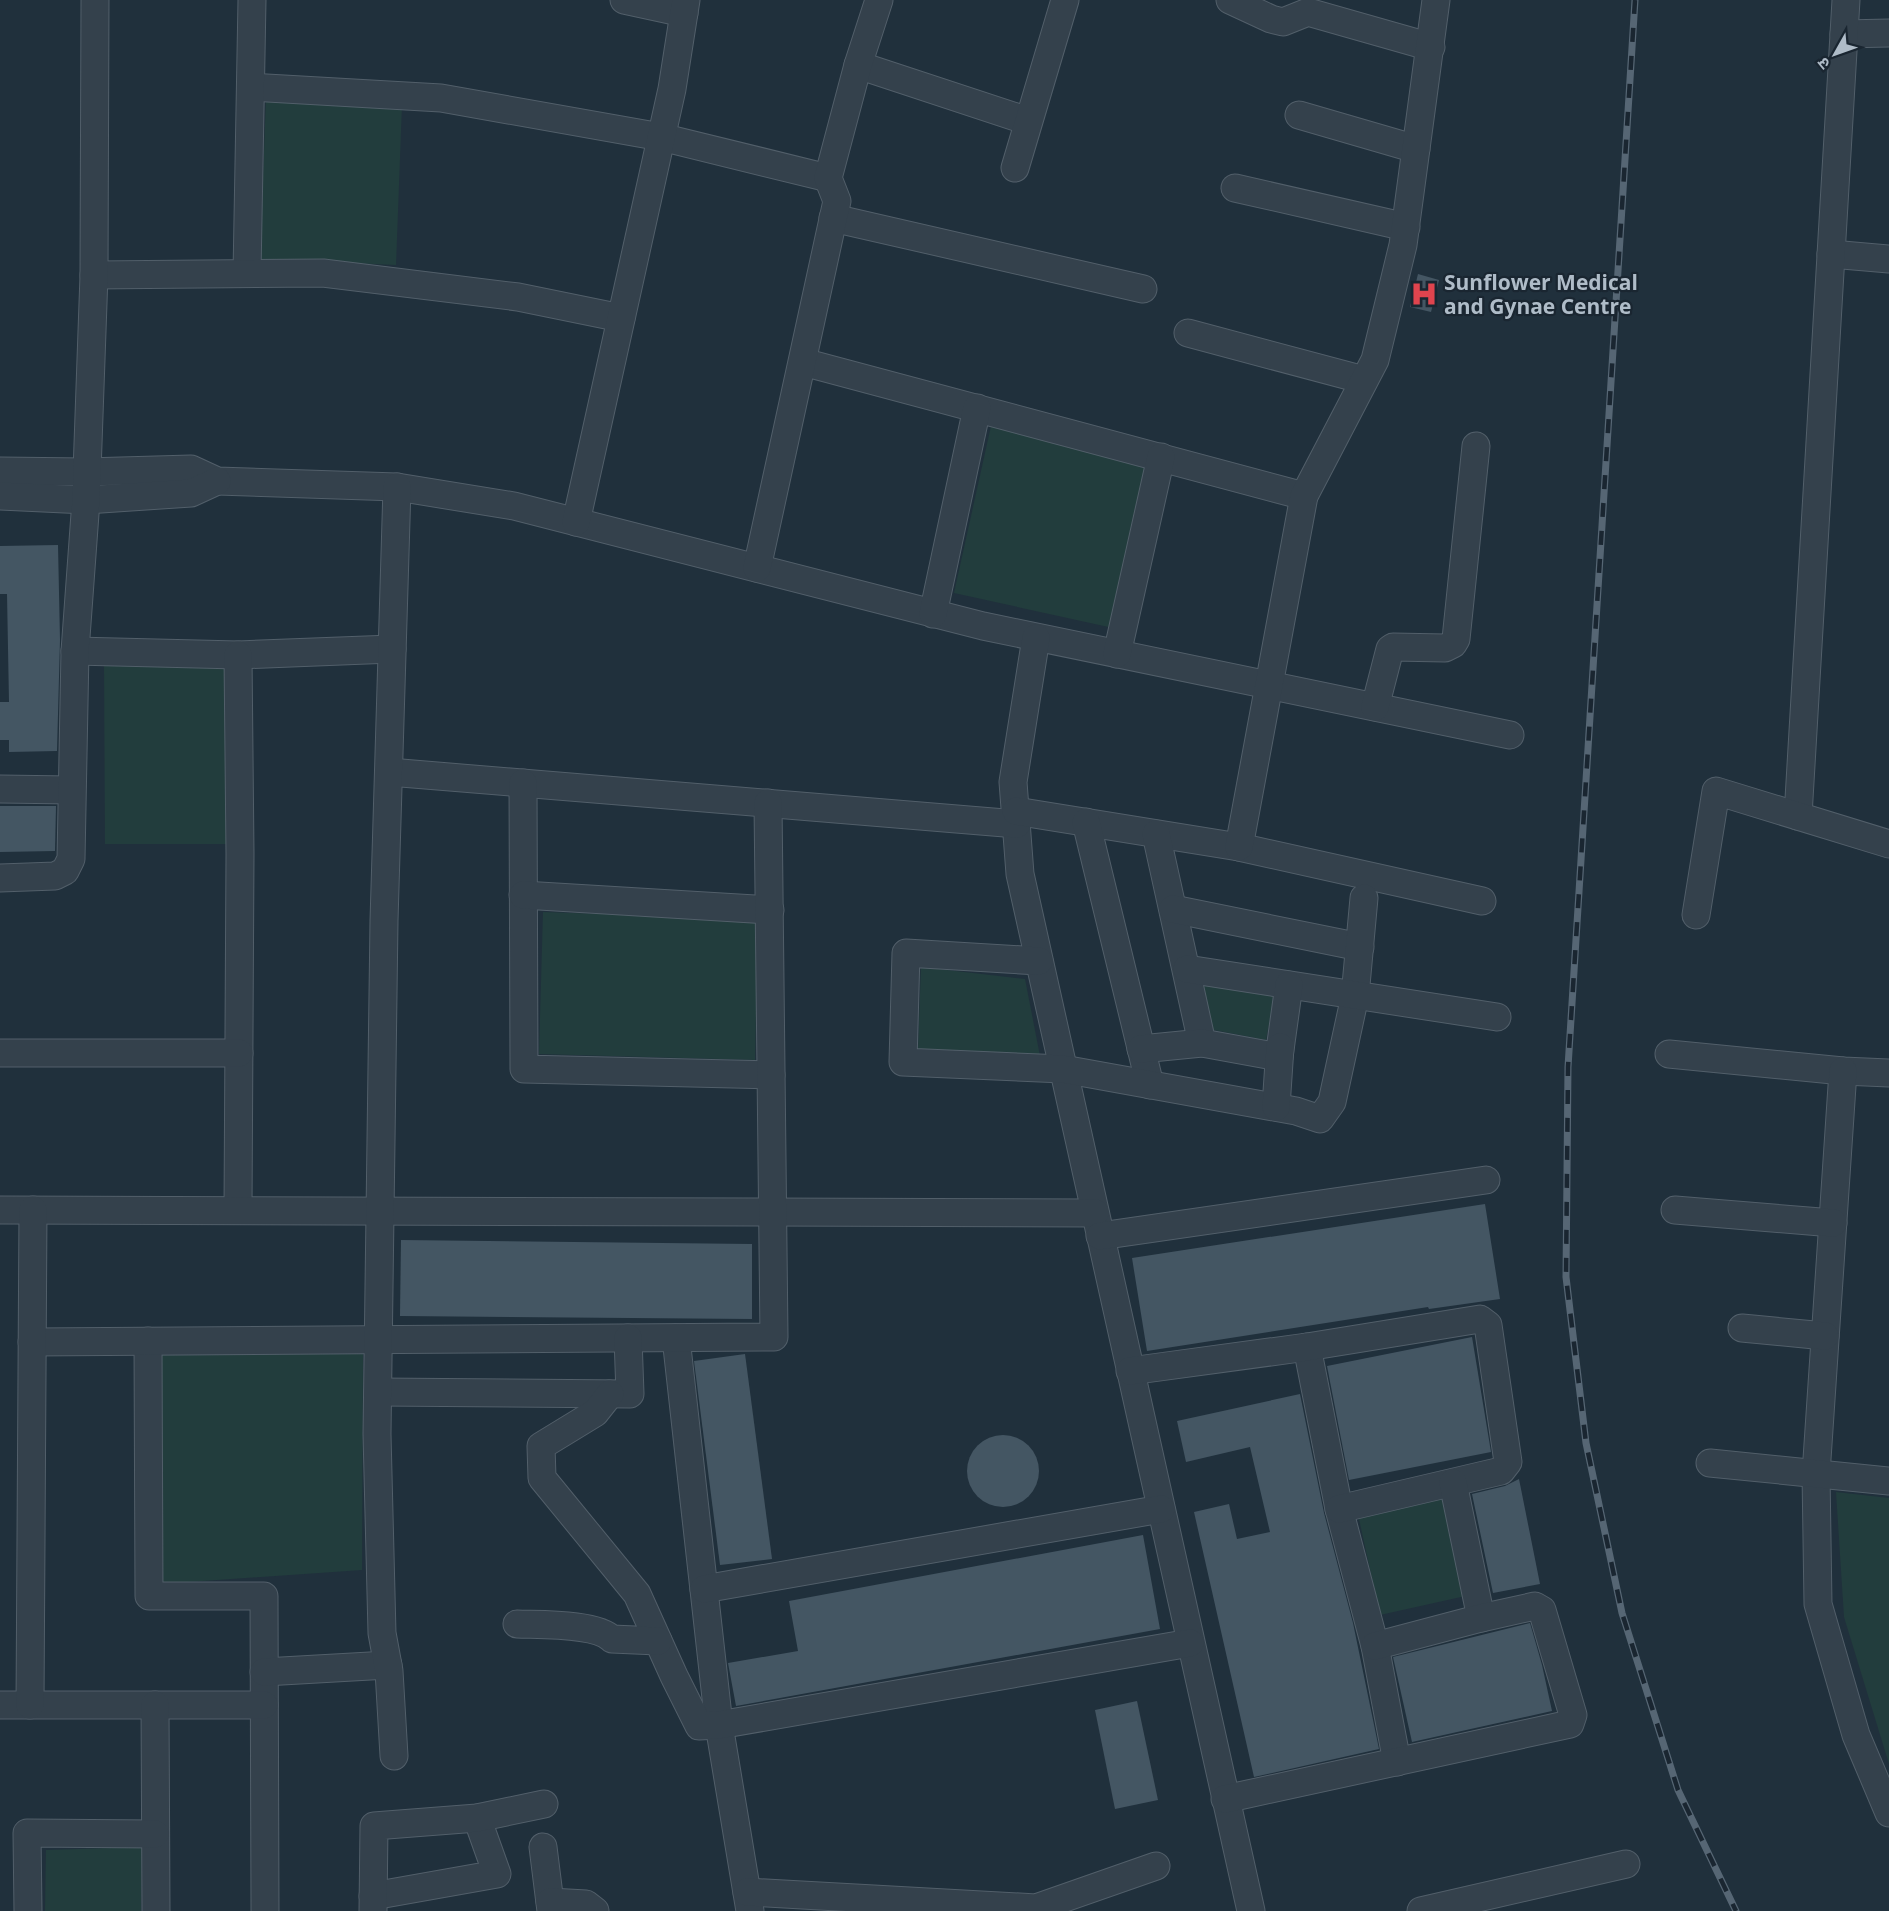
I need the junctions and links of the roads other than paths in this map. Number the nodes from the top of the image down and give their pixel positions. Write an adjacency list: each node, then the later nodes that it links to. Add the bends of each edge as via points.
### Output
1 (95, 0): 28 (street)
2 (252, 0): 15 (street)
3 (624, 0): 9 (street)
4 (879, 0): 14 (street)
5 (1065, 0): 17 (street)
6 (1230, 0): 10 (street, via 1283,22)
7 (1436, 0): 13 (street)
8 (1846, 0): 12 (street)
9 (685, 6): 18 (street)
10 (1309, 6): 13 (street)
11 (1889, 33): 12 (street)
12 (1844, 34): 25 (street)
13 (1431, 47): 19 (street)
14 (858, 64): 17 (street); 21 (street)
15 (251, 87): 18 (street, via 441,98); 27 (street)
16 (1299, 115): 19 (street)
17 (1028, 122): 20 (street)
18 (661, 138): 21 (street); 30 (street)
19 (1416, 149): 24 (street)
20 (1015, 168)
21 (828, 178): 23 (street, via 837,201)
22 (1235, 188): 24 (street)
23 (833, 218): 29 (street); 32 (street)
24 (1406, 227): 33 (street, via 1375,360)
25 (1831, 254): 26 (street); 60 (street)
26 (1889, 259)
27 (247, 273): 28 (street); 30 (street, via 335,274 518,297)
28 (94, 275): 38 (street)
29 (1143, 290)
30 (621, 318): 44 (street)
31 (1188, 333): 33 (street)
32 (803, 362): 34 (street); 45 (street)
33 (1364, 380): 42 (street)
34 (977, 408): 36 (street); 46 (street)
35 (1476, 446): 53 (street, via 1456,639 1445,648 1390,649)
36 (1161, 457): 42 (street); 50 (street)
37 (0, 471): 38 (street)
38 (86, 472): 39 (street, via 191,469); 43 (street)
39 (217, 481): 40 (street); 43 (street, via 191,493)
40 (397, 487): 44 (street, via 514,506); 48 (street)
41 (0, 496): 43 (street)
42 (1304, 496): 52 (street)
43 (86, 500): 49 (street)
44 (576, 522): 45 (street)
45 (757, 568): 46 (street)
46 (933, 614): 47 (street)
47 (1036, 638): 50 (street); 61 (street, via 1014,782)
48 (392, 649): 51 (street); 55 (street)
49 (75, 651): 51 (street); 58 (street)
50 (1117, 654): 52 (street)
51 (238, 655): 83 (street)
52 (1269, 685): 53 (street); 65 (street)
53 (1375, 707): 54 (street)
54 (1510, 735)
55 (389, 772): 56 (street); 96 (street)
56 (523, 783): 59 (street); 67 (street)
57 (0, 789): 58 (street)
58 (71, 790): 66 (street, via 71,858 65,871 54,876)
59 (768, 803): 61 (street); 71 (street)
60 (1798, 816): 64 (street); 72 (street, via 1716,791)
61 (1016, 817): 62 (street); 74 (street, via 1020,874)
62 (1086, 822): 63 (street); 81 (street)
63 (1156, 834): 65 (street); 70 (street)
64 (1889, 844)
65 (1239, 847): 69 (street)
66 (0, 878)
67 (523, 895): 71 (street); 88 (street, via 524,1069)
68 (1364, 898): 73 (street)
69 (1482, 901)
70 (1173, 909): 73 (street); 75 (street)
71 (770, 910): 88 (street)
72 (1696, 915)
73 (1360, 946): 77 (street)
74 (1039, 961): 85 (street); 85 (street, via 906,953 903,1062)
75 (1187, 969): 76 (street); 79 (street)
76 (1289, 985): 77 (street); 80 (street)
77 (1355, 996): 78 (street); 90 (street, via 1332,1102 1320,1119)
78 (1497, 1017)
79 (1202, 1043): 80 (street, via 1279,1057); 81 (street)
80 (1280, 1047): 90 (street)
81 (1141, 1049): 89 (street)
82 (0, 1053): 83 (street)
83 (239, 1053): 94 (street)
84 (1669, 1054): 86 (street)
85 (1063, 1069): 89 (street); 99 (street)
86 (1843, 1071): 87 (street); 98 (street)
87 (1889, 1072)
88 (771, 1075): 97 (street)
89 (1150, 1084): 90 (street)
90 (1276, 1107)
91 (1486, 1180): 99 (street)
92 (0, 1210): 93 (street)
93 (33, 1210): 94 (street); 106 (street)
94 (238, 1210): 96 (street)
95 (1675, 1210): 98 (street)
96 (380, 1211): 97 (street); 104 (street)
97 (773, 1212): 99 (street); 103 (street, via 774,1337)
98 (1833, 1223): 101 (street)
99 (1098, 1224): 108 (street)
100 (1742, 1329): 101 (street)
101 (1825, 1336): 112 (street)
102 (628, 1338): 103 (street); 104 (street); 110 (street, via 630,1394)
103 (676, 1338): 117 (street)
104 (379, 1339): 105 (street); 109 (street)
105 (148, 1341): 106 (street); 124 (street, via 149,1596 264,1596)
106 (32, 1342): 126 (street)
107 (1307, 1347): 108 (street); 114 (street, via 1480,1318 1488,1325 1508,1462 1501,1471); 116 (street)
108 (1130, 1371): 115 (street)
109 (378, 1392): 110 (street); 123 (street, via 381,1633)
110 (610, 1394): 120 (street, via 595,1413 541,1446 542,1479 637,1594)
111 (1710, 1463): 112 (street)
112 (1816, 1474): 113 (street); 134 (street, via 1818,1604 1856,1735)
113 (1889, 1481)
114 (1453, 1483): 116 (street); 118 (street)
115 (1161, 1509): 117 (street); 121 (street)
116 (1339, 1509): 122 (street)
117 (704, 1589): 129 (street)
118 (1480, 1618): 122 (street); 131 (street, via 1535,1606 1542,1610 1573,1715 1570,1724)
119 (517, 1624): 120 (street, via 568,1626 606,1633 612,1639)
120 (658, 1641): 129 (street, via 699,1726)
121 (1190, 1643): 129 (street); 132 (street)
122 (1375, 1646): 131 (street)
123 (388, 1665): 124 (street); 130 (street)
124 (264, 1672): 128 (street)
125 (0, 1705): 126 (street)
126 (30, 1705): 127 (street)
127 (155, 1705): 128 (street); 136 (street)
128 (264, 1705): 145 (street)
129 (719, 1725): 140 (street)
130 (394, 1755)
131 (1397, 1762): 132 (street)
132 (1226, 1799): 147 (street)
133 (544, 1804): 135 (street)
134 (1889, 1813)
135 (477, 1818): 141 (street, via 374,1826); 141 (street, via 497,1874)
136 (155, 1834): 143 (street, via 27,1833); 144 (street)
137 (543, 1847): 142 (street)
138 (1626, 1864): 148 (street)
139 (1156, 1866): 140 (street, via 1036,1908)
140 (749, 1902)
141 (373, 1903)
142 (550, 1906): 146 (street, via 586,1904)
143 (28, 1911)
144 (156, 1911)
145 (265, 1911)
146 (595, 1911)
147 (1251, 1911)
148 (1423, 1911)

